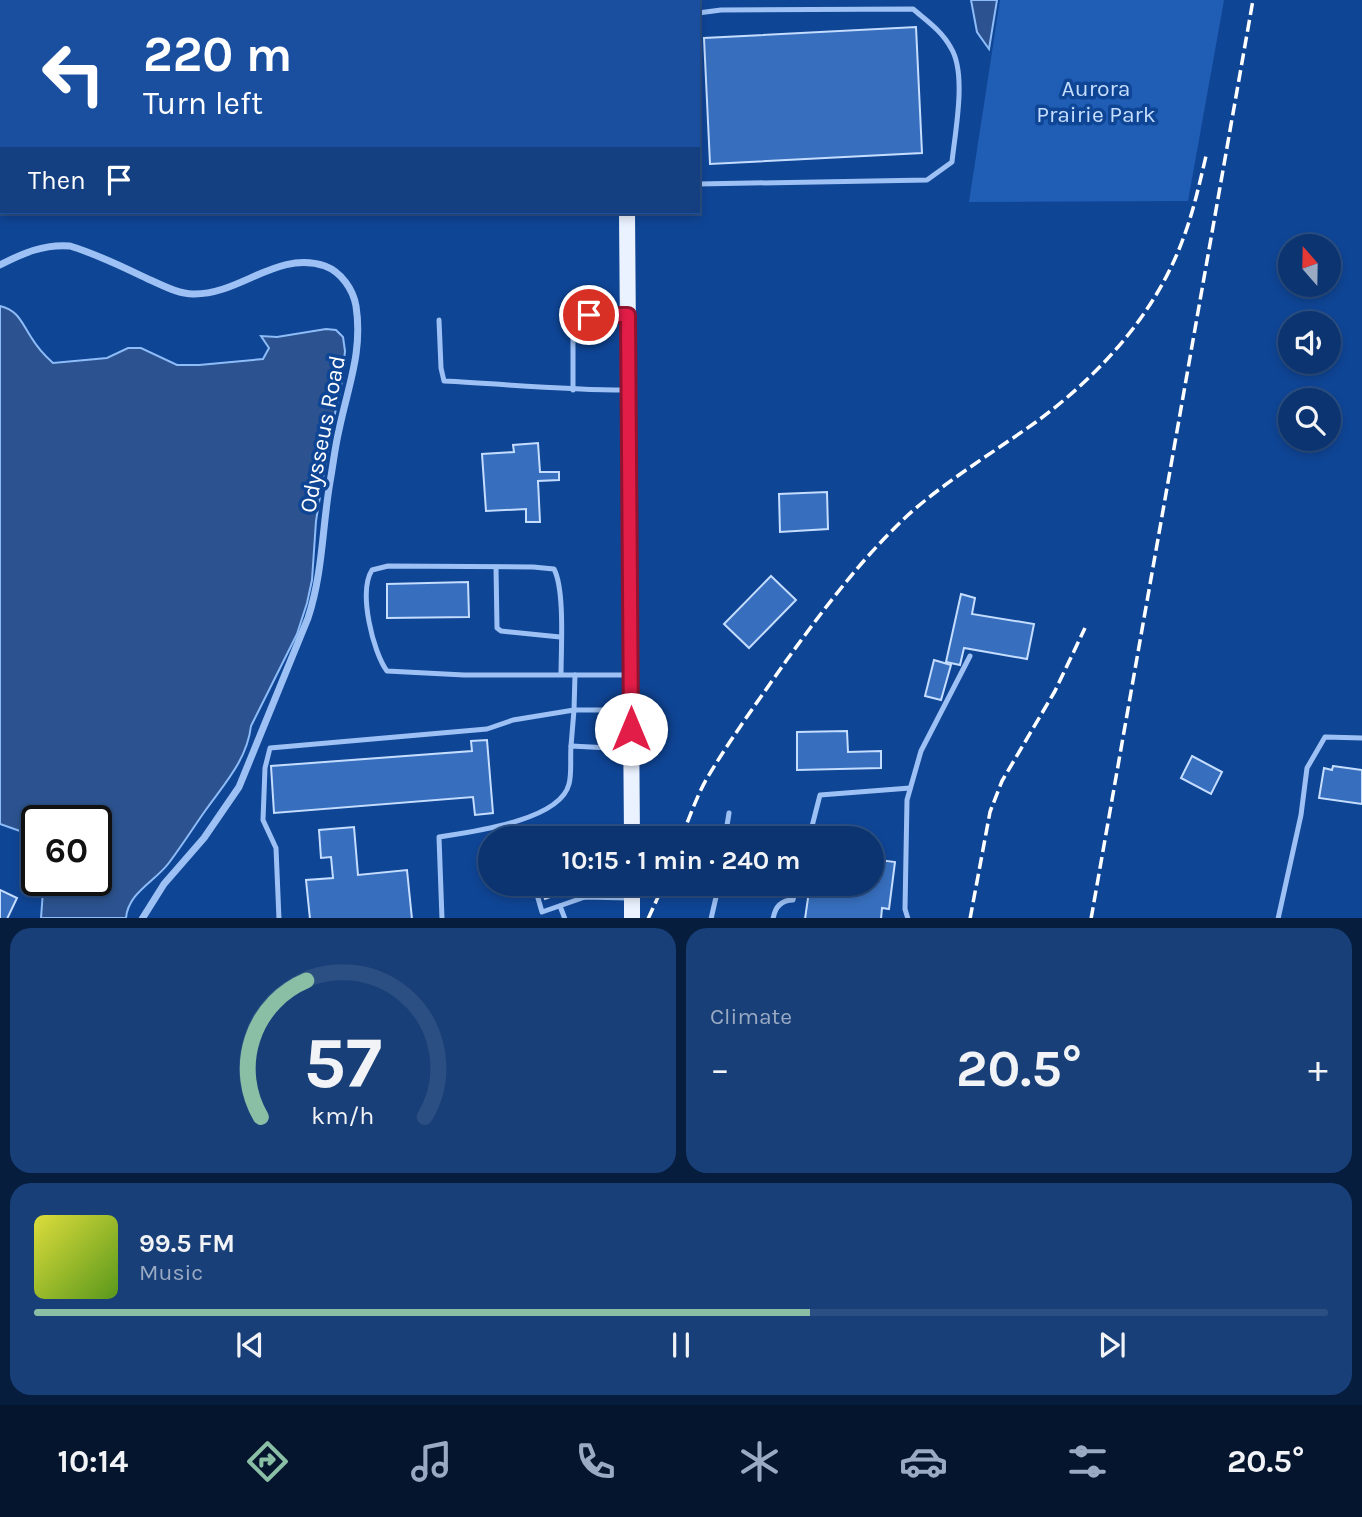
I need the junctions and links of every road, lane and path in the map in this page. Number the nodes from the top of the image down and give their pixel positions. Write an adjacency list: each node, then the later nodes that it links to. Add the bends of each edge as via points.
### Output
1 (700, 13): 2 (lane, via 913,9 937,28 953,50 960,93 952,162 927,180)
2 (700, 184)
3 (627, 214): 5 (main road)
4 (0, 265): 32 (street, Odysseus Road, via 36,248 70,246 172,290 192,294 303,262 334,271 348,286 356,305 359,350 338,432 324,517 321,571 308,618 239,787)
5 (628, 315): 7 (lane, via 589,315 573,321); 8 (main road)
6 (439, 320): 7 (lane, via 444,380)
7 (573, 390): 8 (lane)
8 (628, 390): 12 (main road)
9 (496, 567): 10 (lane, via 497,628); 10 (lane, via 554,569 560,596); 13 (lane, via 388,566 372,570 368,617 379,660 387,671)
10 (560, 637): 13 (lane)
11 (970, 656): 20 (lane, via 921,751)
12 (630, 674): 14 (lane); 16 (main road)
13 (561, 675): 14 (lane)
14 (575, 675): 15 (lane)
15 (574, 710): 16 (lane); 18 (lane); 33 (lane, via 487,729 270,748 262,820 276,848)
16 (630, 710): 19 (main road)
17 (1362, 738): 40 (lane, via 1325,737 1307,768)
18 (570, 746): 19 (lane); 34 (lane, via 569,786 553,805 502,827 439,837)
19 (631, 749): 22 (main road)
20 (910, 788): 24 (lane, via 820,795); 39 (lane)
21 (729, 813): 23 (lane)
22 (632, 826)
23 (727, 826)
24 (812, 826)
25 (537, 896): 31 (lane, via 542,912)
26 (593, 896): 30 (lane)
27 (632, 896): 36 (main road)
28 (716, 896): 37 (lane)
29 (794, 896): 38 (lane, via 775,910)
30 (585, 897): 31 (lane)
31 (560, 906): 35 (lane)
32 (143, 918)
33 (279, 918)
34 (442, 918)
35 (565, 918)
36 (632, 918)
37 (711, 918)
38 (773, 918)
39 (908, 918)
40 (1279, 918)

